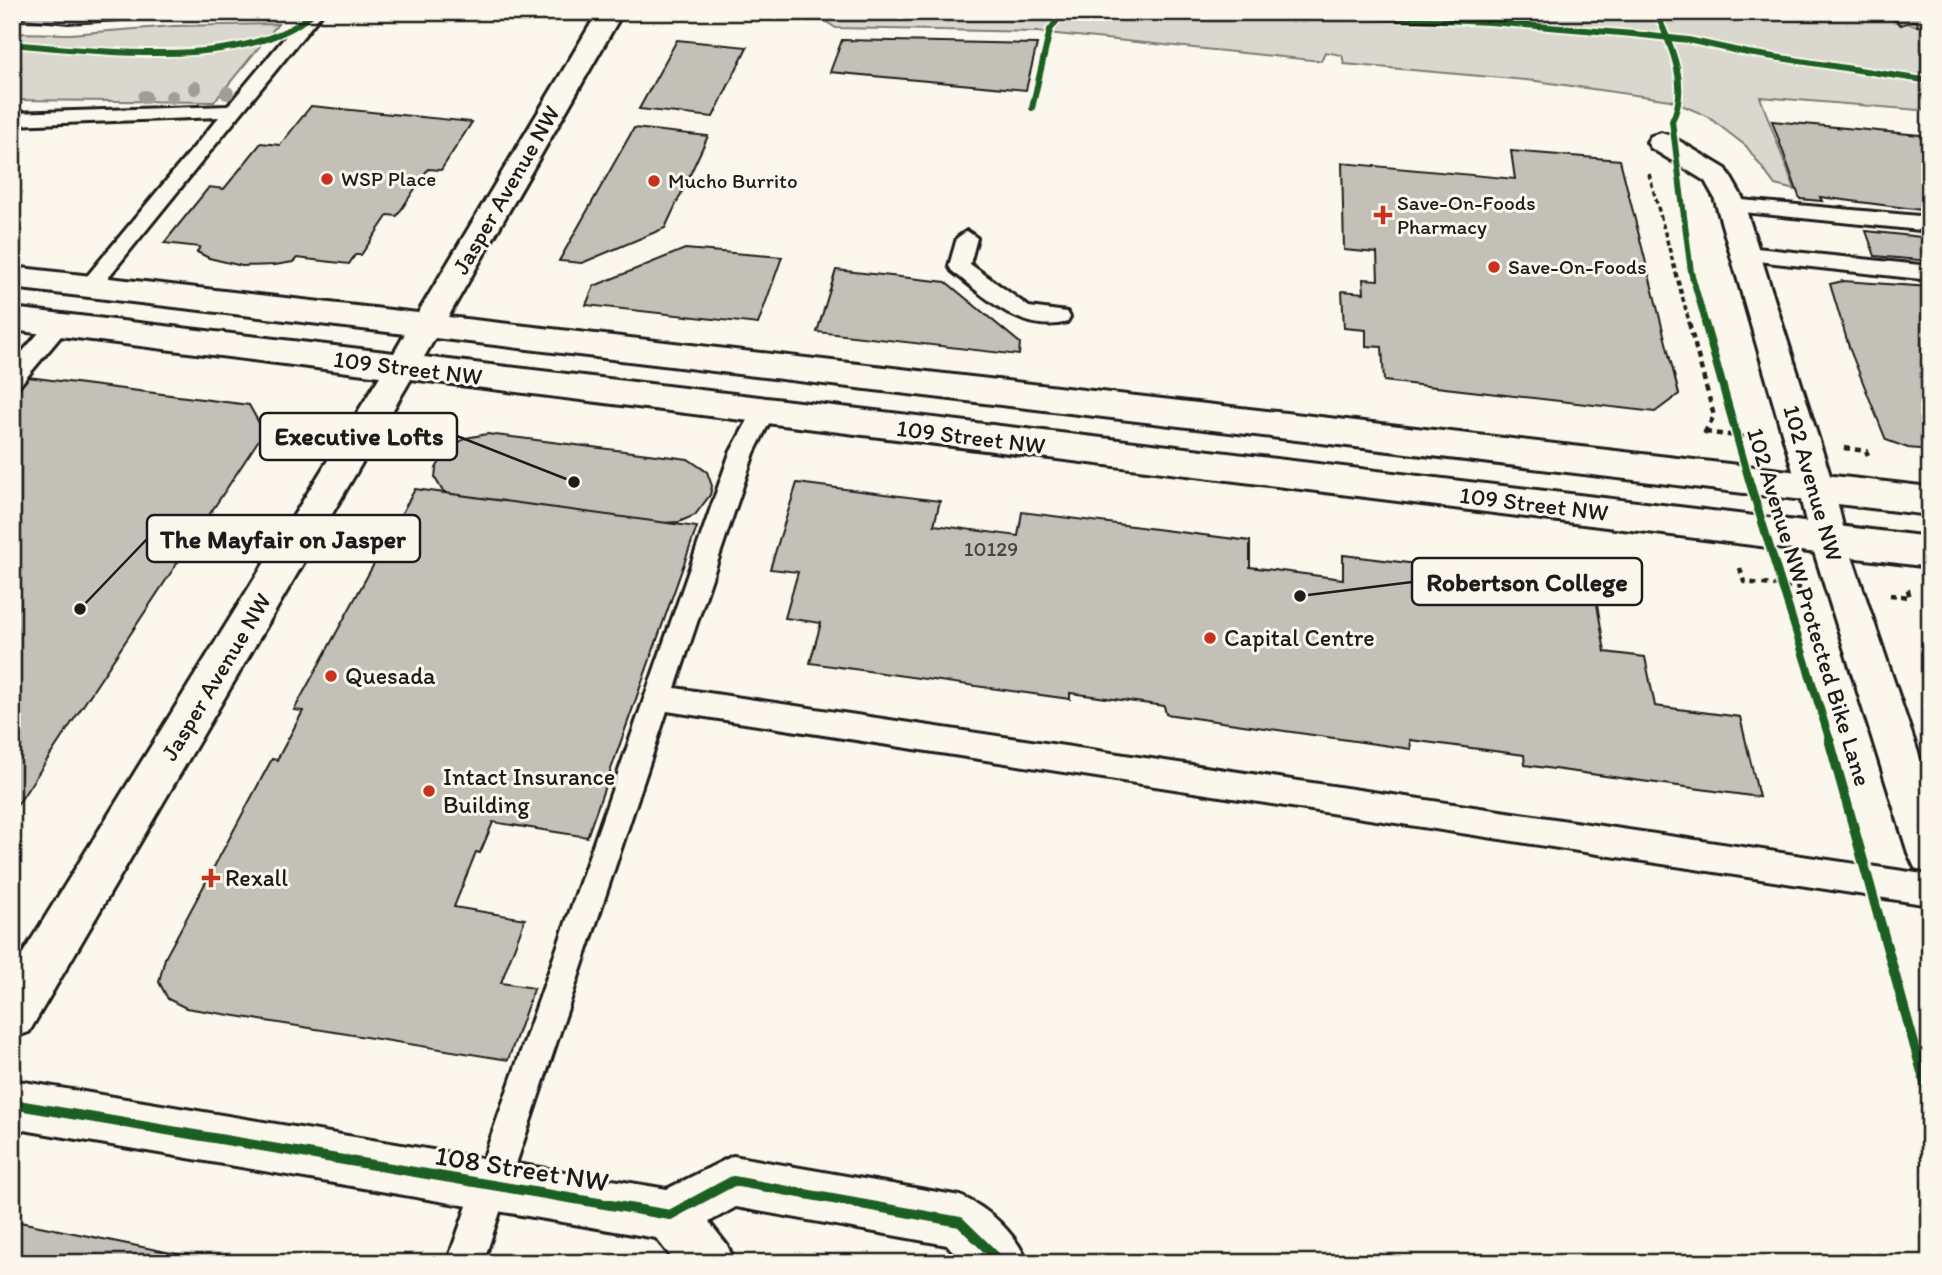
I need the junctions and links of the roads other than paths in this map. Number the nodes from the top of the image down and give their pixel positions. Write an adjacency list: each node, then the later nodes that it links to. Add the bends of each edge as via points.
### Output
1 (315, 12): 3 (lane)
2 (611, 12): 15 (main road, Jasper Avenue NW)
3 (233, 111): 4 (lane); 12 (lane)
4 (12, 119)
5 (1656, 153): 6 (main road, 102 Avenue NW, via 1716,175)
6 (1730, 205): 7 (lane); 9 (main road, 102 Avenue NW)
7 (1930, 224)
8 (967, 238): 13 (lane, via 959,266 1024,314)
9 (1746, 254): 10 (lane); 20 (main road, 102 Avenue NW)
10 (1930, 273)
11 (12, 277): 12 (main road, 109 Street NW)
12 (90, 286): 15 (main road, 109 Street NW)
13 (1059, 317)
14 (12, 319): 16 (main road, 109 Street NW)
15 (427, 324): 17 (main road, Jasper Avenue NW); 20 (main road, 109 Street NW)
16 (58, 325): 17 (main road, 109 Street NW); 18 (lane)
17 (402, 367): 19 (main road, 109 Street NW); 27 (main road, Jasper Avenue NW)
18 (12, 379)
19 (763, 413): 22 (main road, 109 Street NW); 24 (lane, via 744,448)
20 (1816, 488): 21 (main road, 109 Street NW); 22 (main road, 102 Avenue NW)
21 (1930, 501)
22 (1828, 539): 23 (main road, 109 Street NW); 25 (main road, 102 Avenue NW)
23 (1930, 552)
24 (658, 698): 26 (lane); 29 (lane)
25 (1930, 853)
26 (1930, 890)
27 (12, 1015)
28 (12, 1104): 29 (main road, 108 Street NW)
29 (491, 1187): 30 (main road, 108 Street NW); 31 (lane)
30 (670, 1215): 32 (main road); 33 (main road, via 733,1181 960,1222)
31 (465, 1263)
32 (709, 1263)
33 (1002, 1263)

